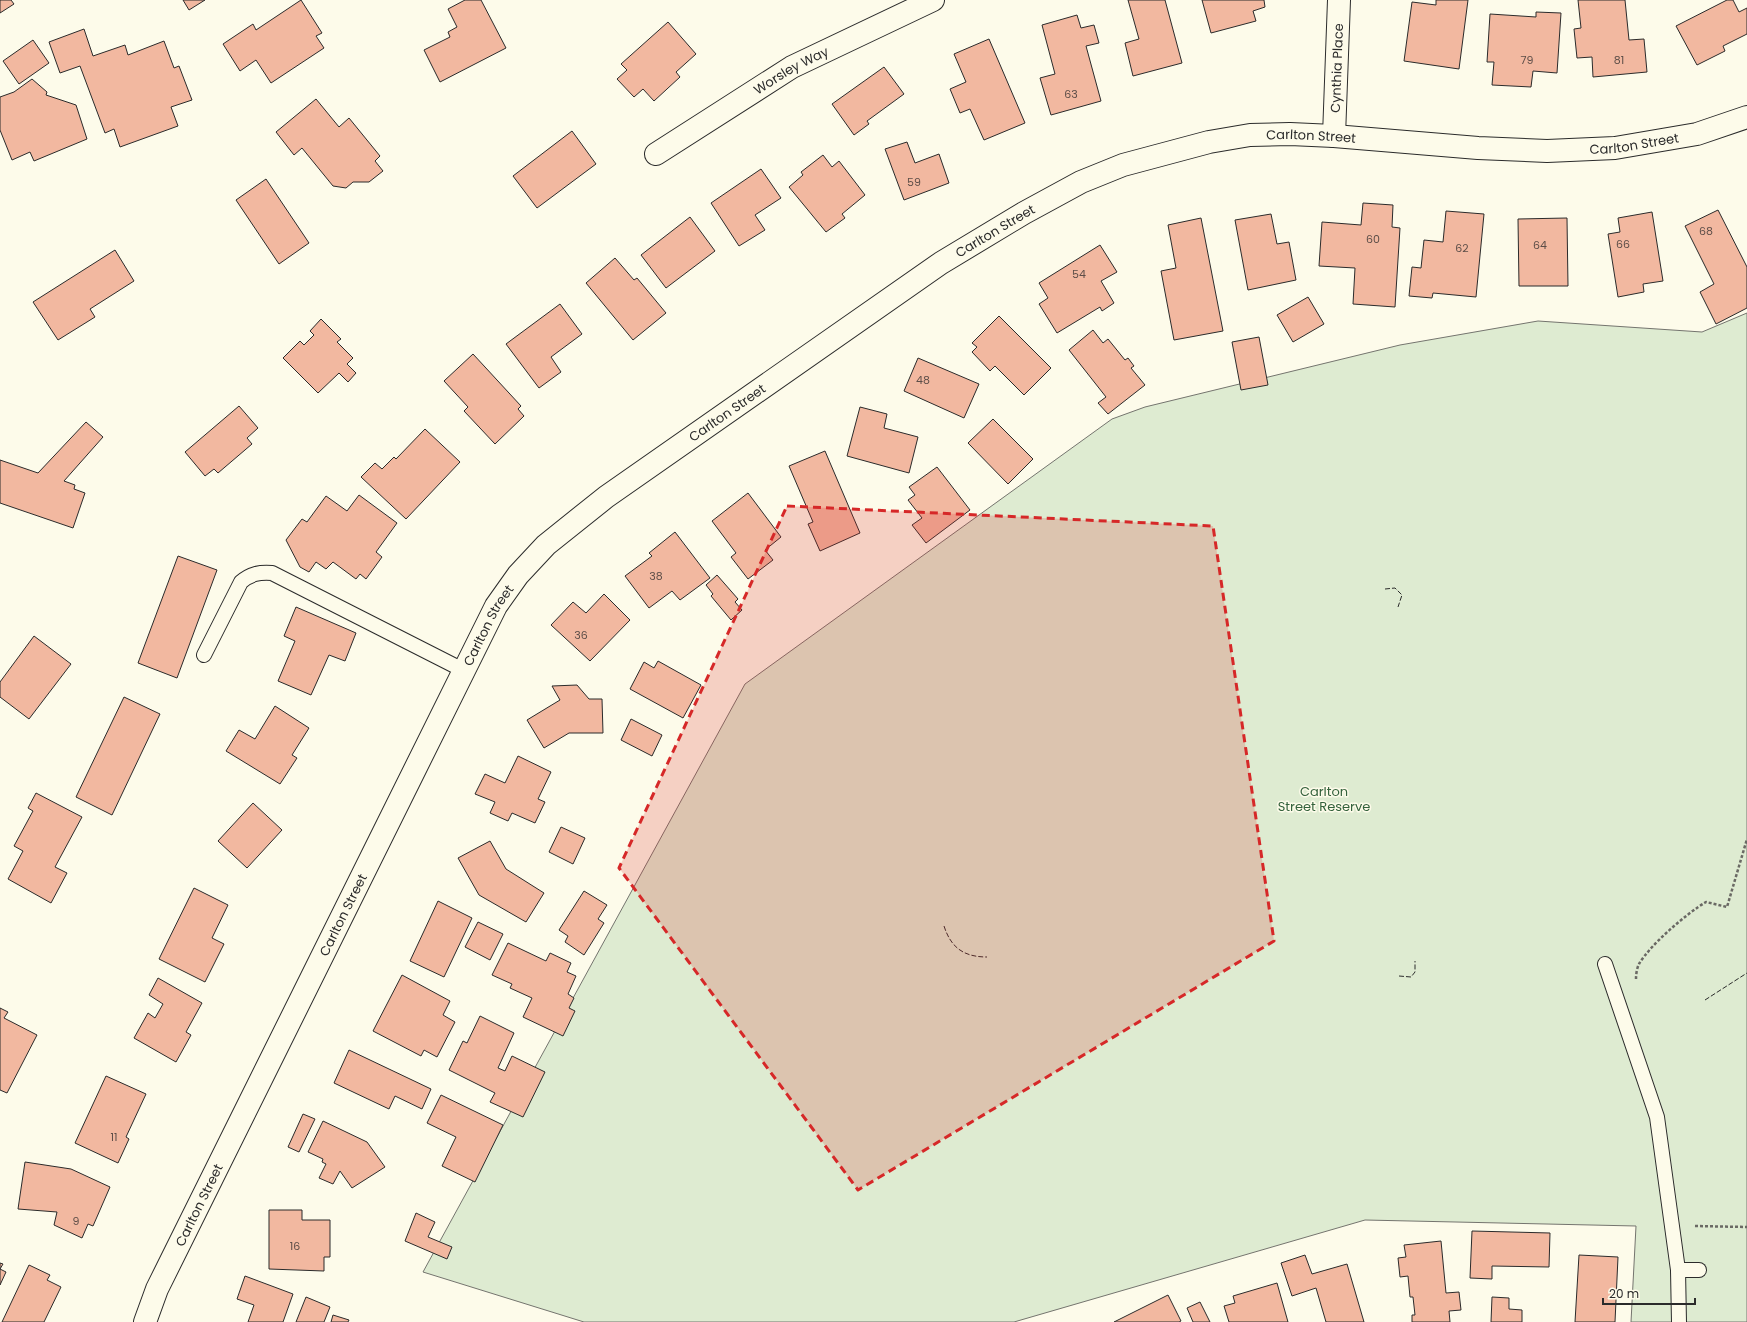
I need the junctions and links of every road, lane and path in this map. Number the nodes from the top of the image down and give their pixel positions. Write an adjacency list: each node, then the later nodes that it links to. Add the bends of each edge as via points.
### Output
1 (933, 0): 5 (street, Worsley Way, via 792,67)
2 (1339, 0): 4 (street, Cynthia Place)
3 (1747, 117): 4 (street, Carlton Street, via 1697,134 1615,148 1554,151 1478,148)
4 (1334, 136): 7 (street, Carlton Street, via 1250,135 1209,142 1123,165 1075,185 941,263 606,497 546,545 518,575 496,606)
5 (656, 154)
6 (204, 654): 7 (lane, via 241,582 247,577 263,572 272,573)
7 (463, 670): 15 (street, Carlton Street, via 157,1289)
8 (1747, 839): 10 (path, via 1727,907 1706,902 1692,910 1646,954 1638,966)
9 (1605, 964): 11 (lane, via 1657,1117)
10 (1636, 986)
11 (1673, 1224): 12 (path); 13 (lane)
12 (1747, 1227)
13 (1678, 1270): 14 (lane); 16 (lane)
14 (1698, 1270)
15 (145, 1322)
16 (1679, 1322)

